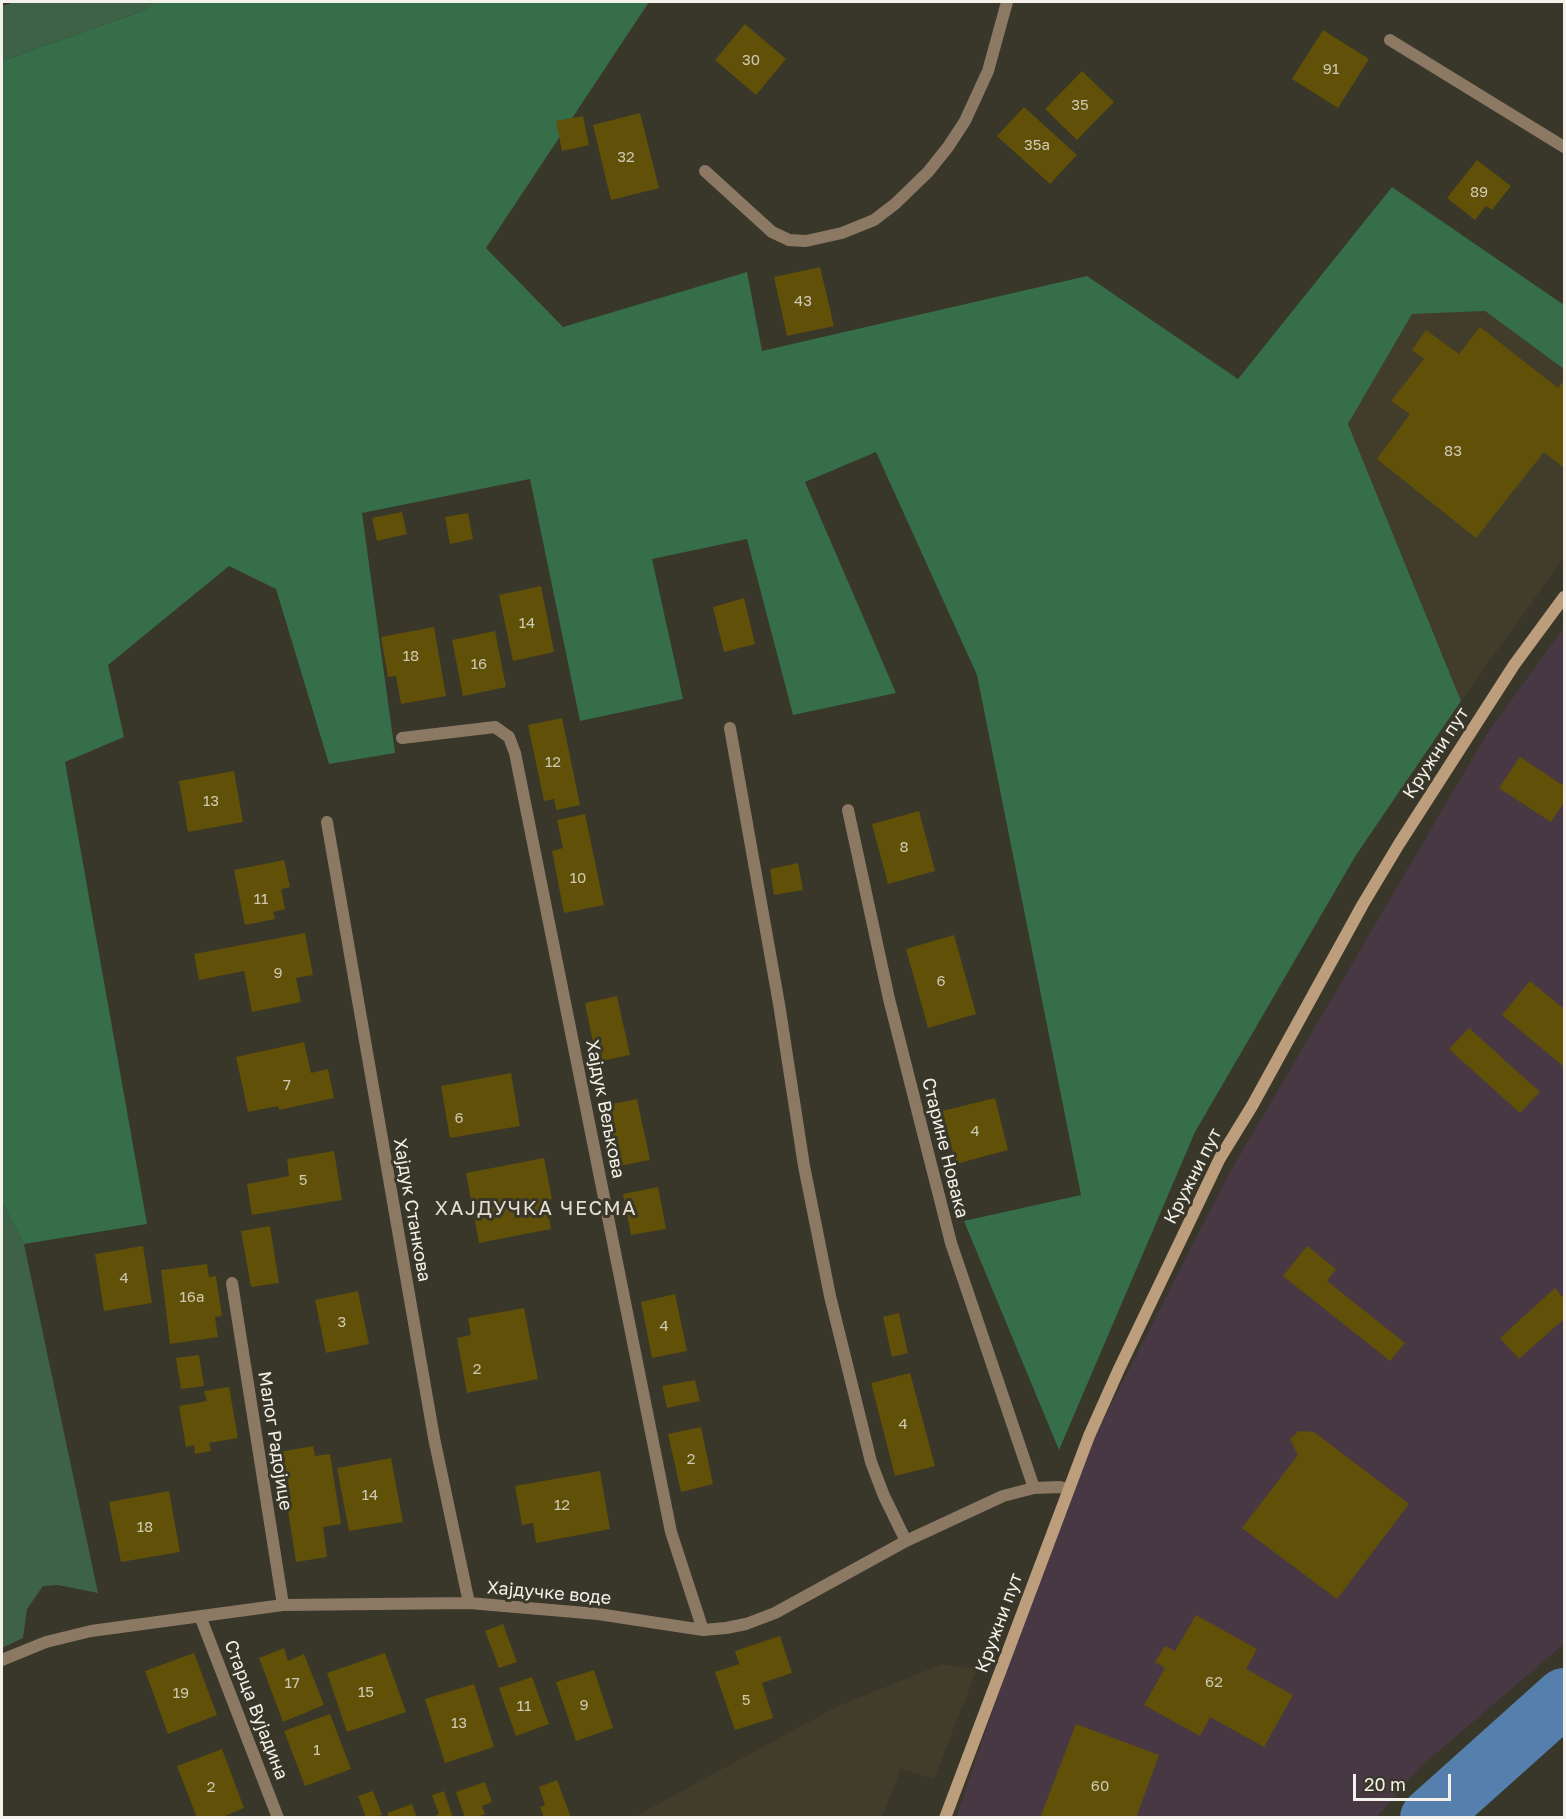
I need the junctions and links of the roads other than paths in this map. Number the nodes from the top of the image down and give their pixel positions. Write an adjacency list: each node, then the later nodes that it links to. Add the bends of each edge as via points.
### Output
1 (1007, 2): 4 (street, via 988,71 964,121 928,172 874,220 842,233 806,241 789,240 772,232)
2 (1390, 40): 3 (street)
3 (1564, 147)
4 (705, 171)
5 (1564, 597): 12 (main road, Кружни пут, via 1514,666 1399,844 1220,1158 1119,1369)
6 (730, 728): 13 (street, via 804,1166 830,1296 871,1462)
7 (402, 738): 17 (street, Хајдук Вељкова, via 495,727 509,737 515,753 671,1532)
8 (848, 810): 11 (street, Старине Новака, via 889,999 951,1243)
9 (327, 822): 14 (street, Хајдук Станкова, via 434,1438)
10 (232, 1282): 15 (street, Малог Радојице)
11 (1034, 1488): 12 (street, Хајдучке воде); 13 (street, Хајдучке воде, via 1003,1496)
12 (1068, 1490): 20 (main road, Кружни пут)
13 (906, 1541): 17 (street, Хајдучке воде, via 775,1612 746,1624)
14 (468, 1603): 15 (street, Хајдучке воде); 17 (street, Хајдучке воде, via 598,1614)
15 (283, 1605): 16 (street, Хајдучке воде)
16 (200, 1616): 18 (street, Хајдучке воде, via 91,1631 46,1642); 19 (street, Старца Вујадина)
17 (703, 1630)
18 (2, 1660)
19 (278, 1818)
20 (945, 1818)

